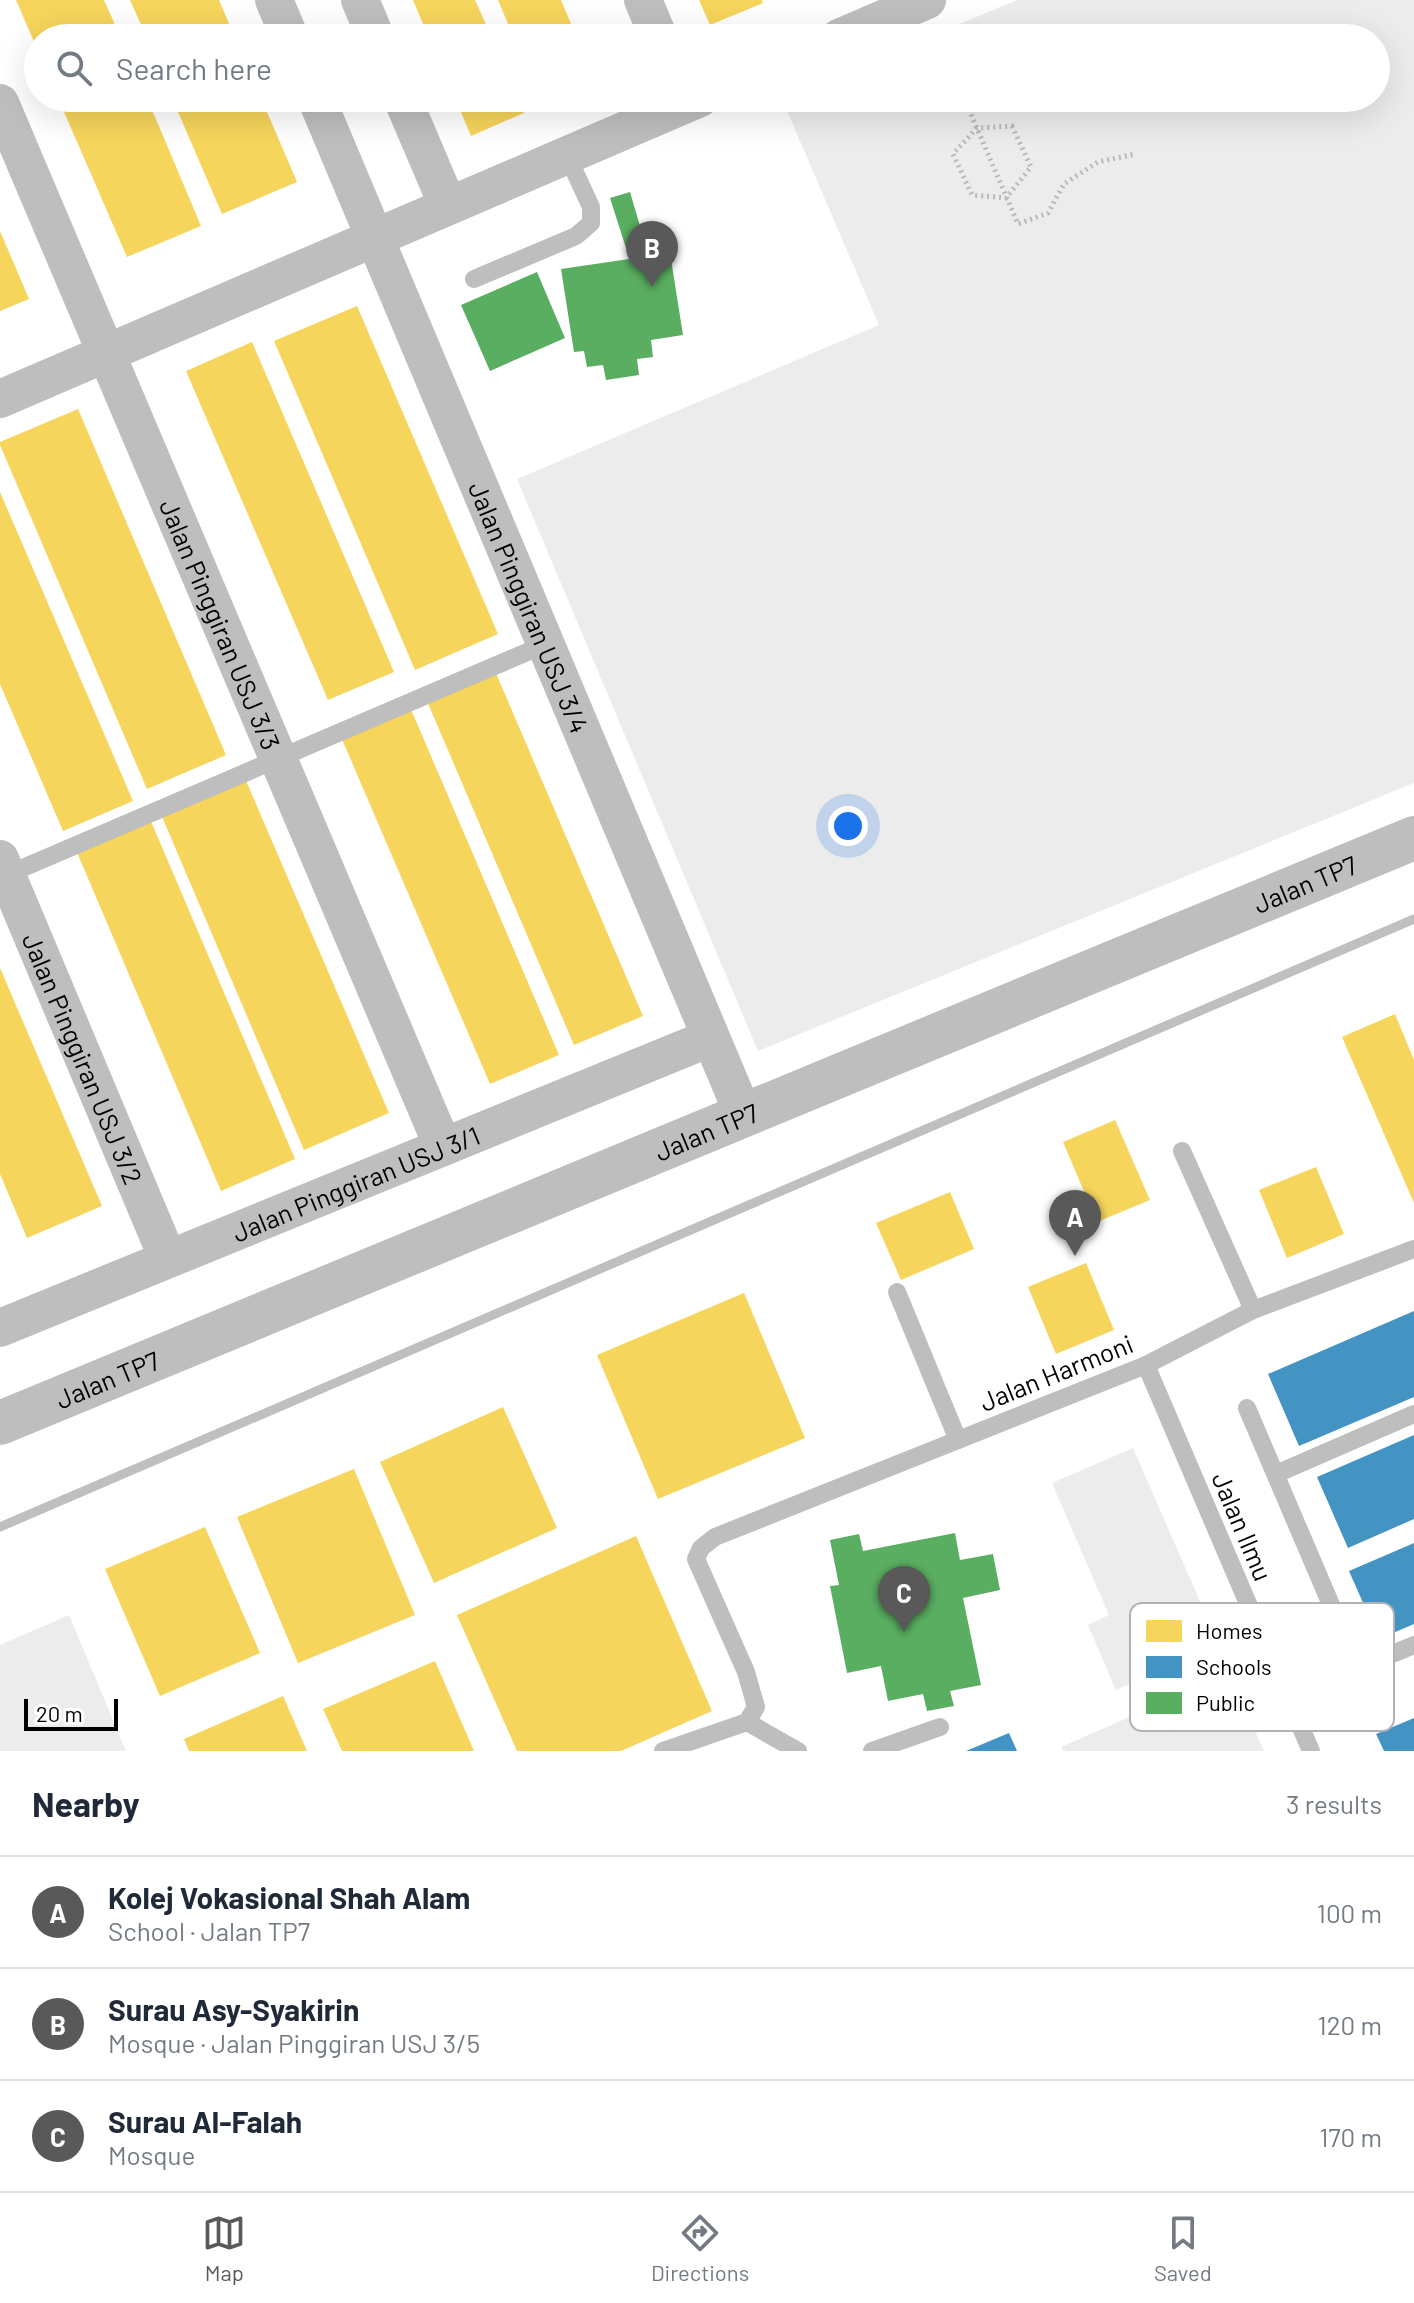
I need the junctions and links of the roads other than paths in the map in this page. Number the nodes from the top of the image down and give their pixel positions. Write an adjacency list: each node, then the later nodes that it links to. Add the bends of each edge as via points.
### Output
1 (274, 0): 5 (street)
2 (360, 0): 6 (street)
3 (643, 0): 7 (street)
4 (927, 0): 8 (street)
5 (284, 24)
6 (370, 24)
7 (653, 24)
8 (871, 24)
9 (0, 103): 17 (street, Jalan Pinggiran USJ 3/3)
10 (322, 112): 15 (street, Jalan Pinggiran USJ 3/4)
11 (408, 112): 14 (street)
12 (663, 112): 13 (street)
13 (567, 155): 14 (street); 16 (lane, via 591,207 591,223 576,236)
14 (448, 206): 15 (street)
15 (374, 238): 17 (street); 19 (street, Jalan Pinggiran USJ 3/4)
16 (474, 279)
17 (106, 353): 18 (street); 20 (street, Jalan Pinggiran USJ 3/3)
18 (0, 399)
19 (546, 644): 20 (lane); 23 (street, Jalan Pinggiran USJ 3/4)
20 (278, 758): 22 (lane); 25 (street, Jalan Pinggiran USJ 3/3)
21 (1414, 838): 24 (street, Jalan TP7)
22 (2, 871): 28 (street, Jalan Pinggiran USJ 3/2)
23 (710, 1038): 24 (street, Jalan Pinggiran USJ 3/4); 25 (street, Jalan Pinggiran USJ 3/1)
24 (744, 1116): 35 (street, Jalan TP7)
25 (443, 1147): 28 (street, Jalan Pinggiran USJ 3/1)
26 (1182, 1151): 30 (lane)
27 (1414, 1249): 30 (lane, Jalan Harmoni)
28 (168, 1259): 31 (street, Jalan Pinggiran USJ 3/1)
29 (897, 1292): 36 (lane)
30 (1253, 1310): 32 (lane, Jalan Harmoni)
31 (0, 1328)
32 (1146, 1365): 36 (lane, Jalan Harmoni); 38 (lane, Jalan Ilmu)
33 (1247, 1408): 37 (lane)
34 (1414, 1414): 37 (lane)
35 (0, 1423)
36 (958, 1440): 42 (lane, Jalan Harmoni, via 715,1537 701,1548 696,1559 756,1707)
37 (1276, 1474): 39 (lane)
38 (1248, 1603)
39 (1331, 1603)
40 (1414, 1645): 41 (lane)
41 (1394, 1653)
42 (747, 1722): 45 (lane); 46 (lane)
43 (940, 1727): 47 (lane)
44 (1302, 1731): 48 (lane, Jalan Ilmu)
45 (663, 1751)
46 (798, 1751)
47 (872, 1751)
48 (1311, 1751)

